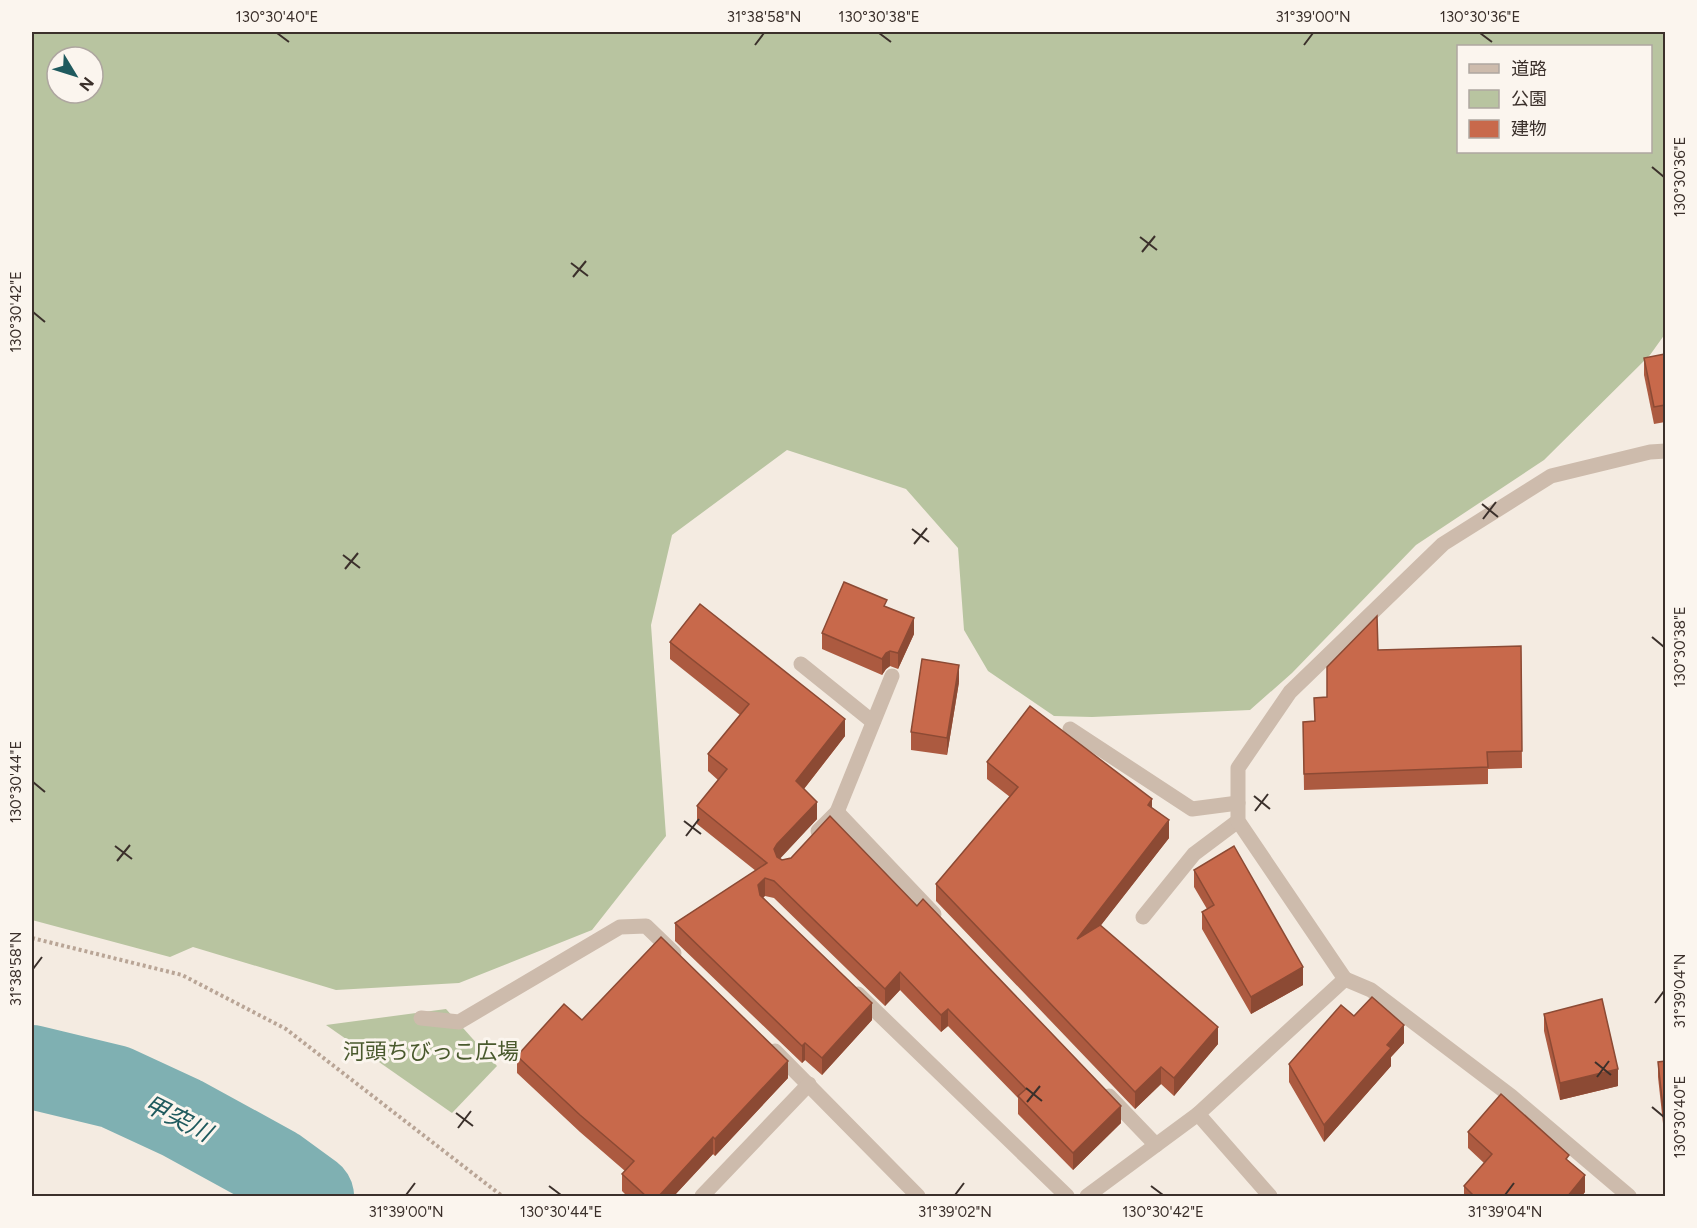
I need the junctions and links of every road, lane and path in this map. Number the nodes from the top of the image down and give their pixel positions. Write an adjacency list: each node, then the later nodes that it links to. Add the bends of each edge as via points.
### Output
1 (1665, 451): 6 (street, via 1551,476 1443,544 1290,692 1238,768)
2 (801, 664): 4 (street)
3 (892, 676): 4 (street)
4 (873, 722): 7 (street)
5 (1070, 729): 6 (street, via 1192,809)
6 (1238, 802): 8 (street)
7 (837, 812): 9 (street); 11 (street)
8 (1238, 821): 10 (street, via 1194,854); 14 (street)
9 (806, 844)
10 (1143, 917)
11 (943, 923)
12 (32, 938): 22 (path, via 182,975 286,1029)
13 (689, 967): 16 (street, via 646,926 620,927 459,1022)
14 (1344, 979): 20 (street); 28 (street, via 1371,990 1511,1096)
15 (844, 980): 25 (street)
16 (421, 1018)
17 (766, 1042): 18 (street)
18 (809, 1084): 23 (street); 24 (street)
19 (1099, 1086): 21 (street)
20 (1198, 1114): 21 (street); 27 (street)
21 (1156, 1145): 26 (street)
22 (502, 1197)
23 (702, 1197)
24 (918, 1197)
25 (1067, 1197)
26 (1087, 1197)
27 (1270, 1197)
28 (1629, 1197)

